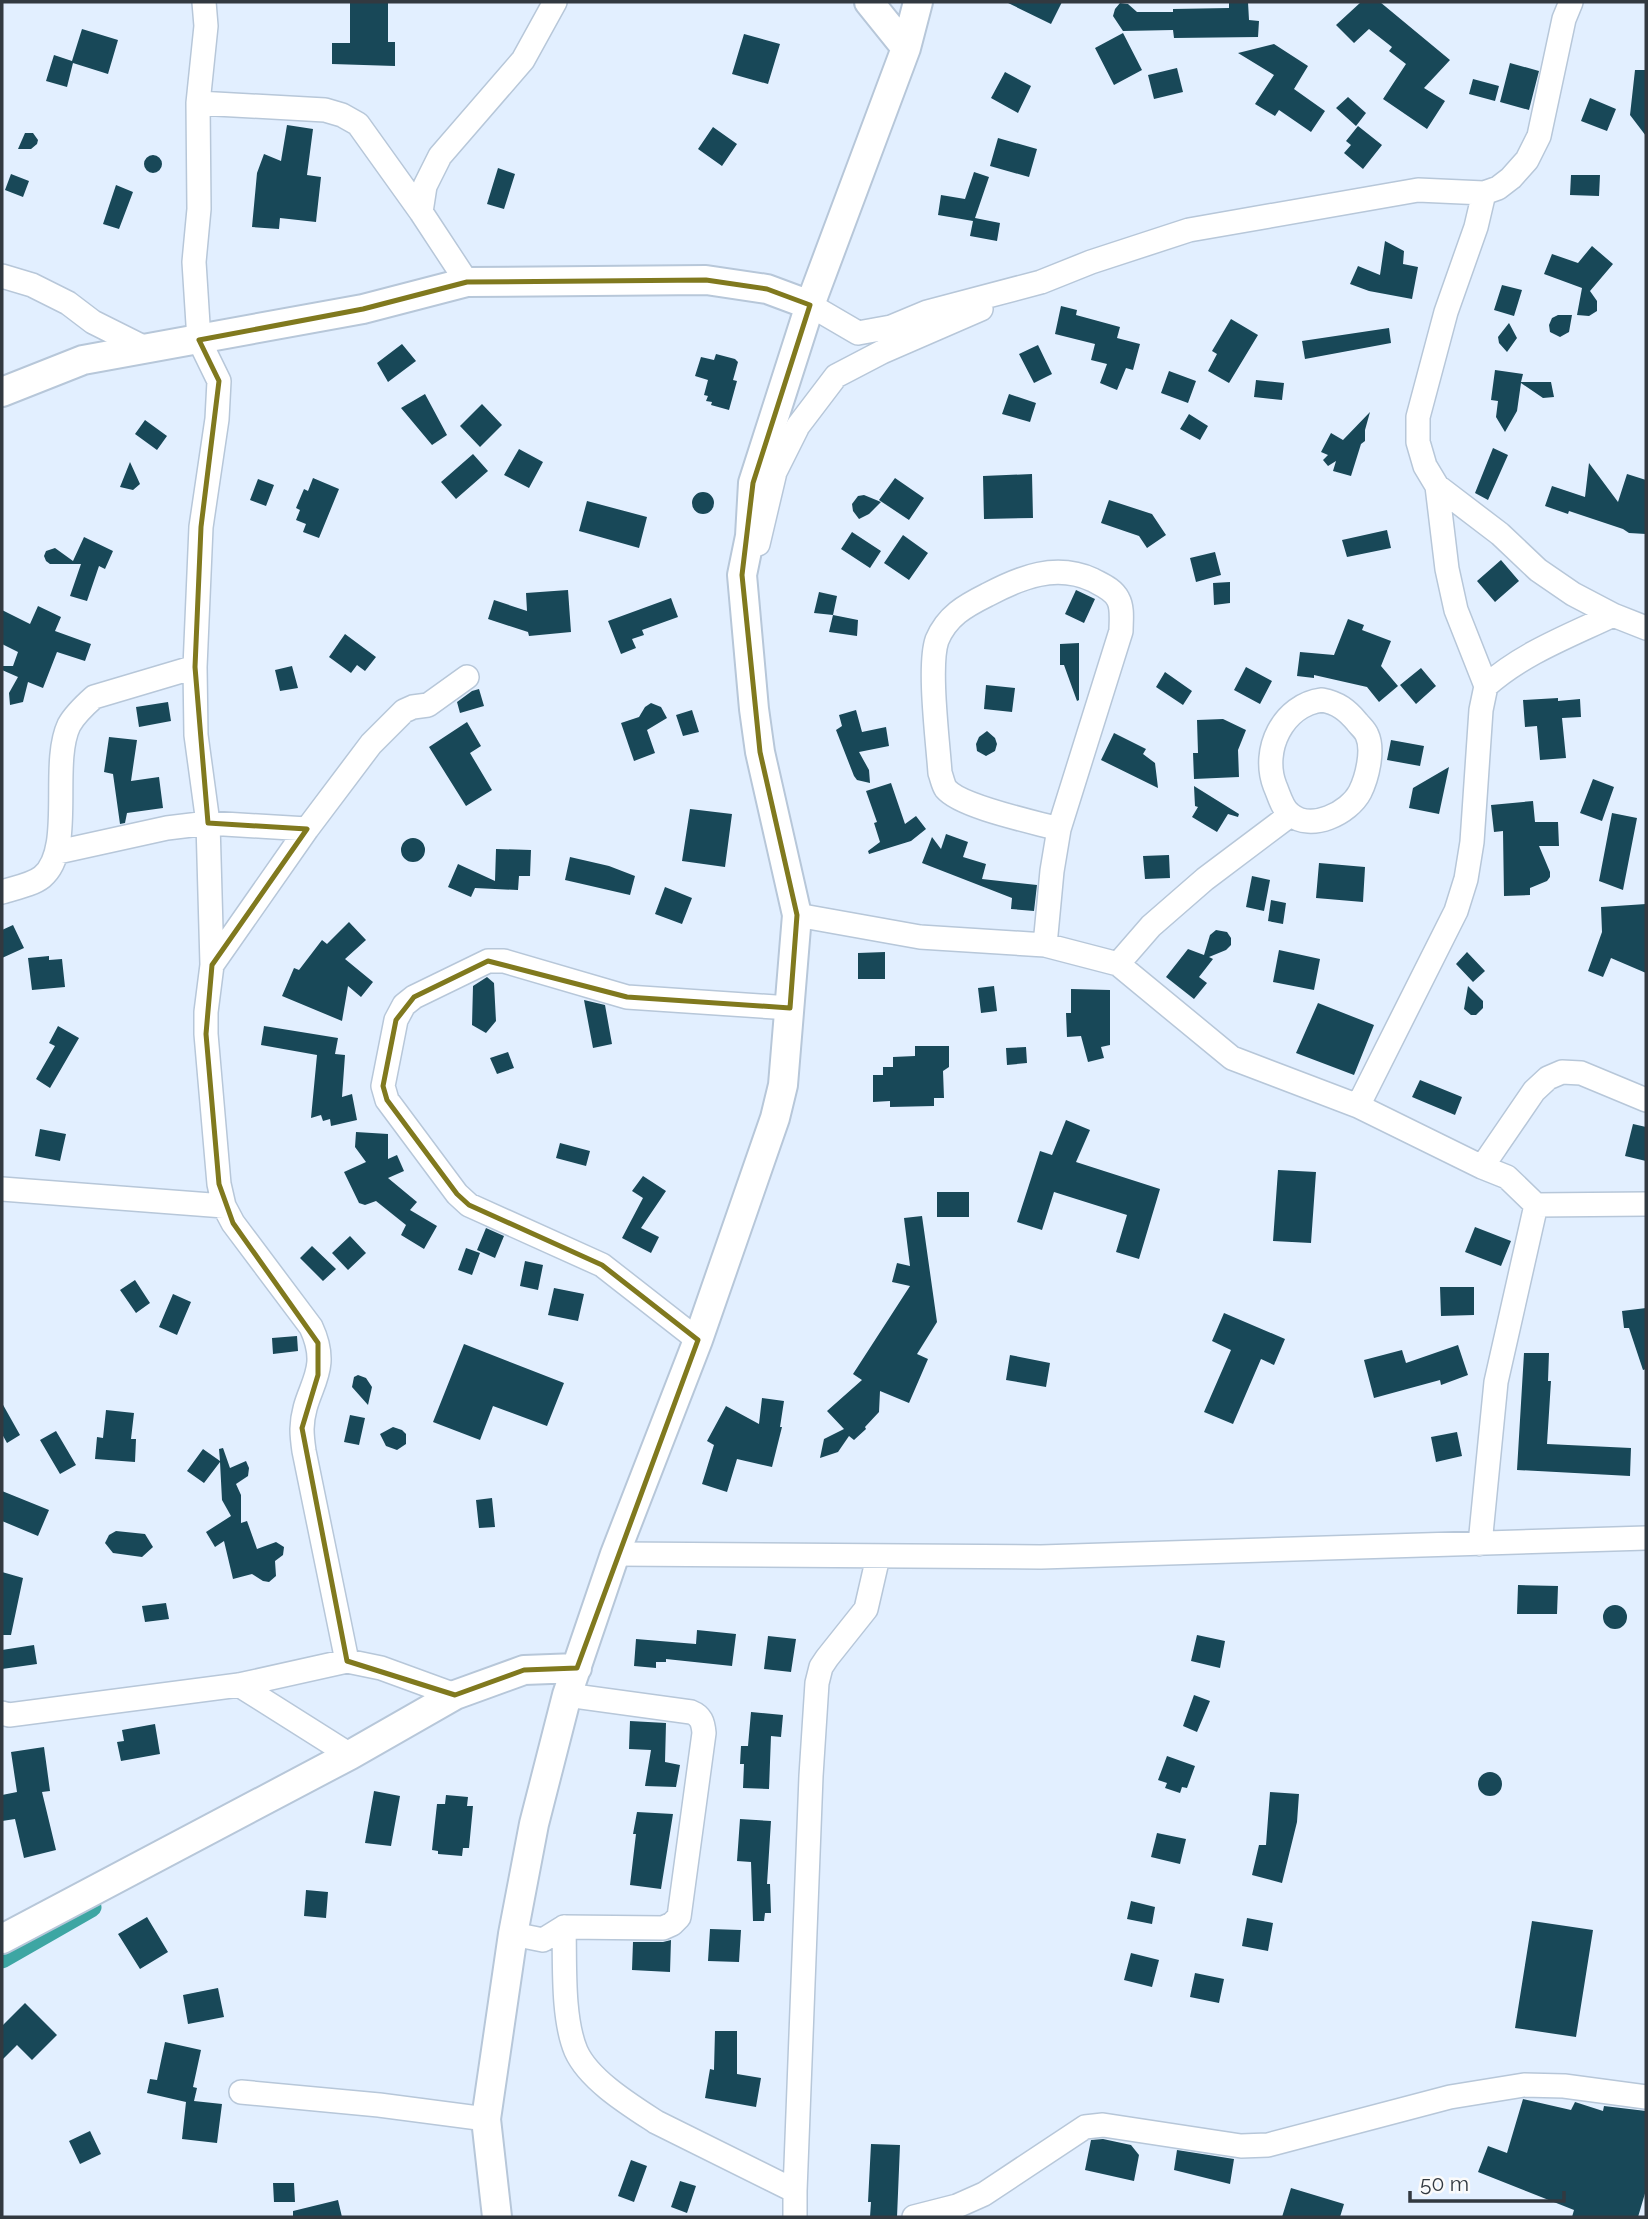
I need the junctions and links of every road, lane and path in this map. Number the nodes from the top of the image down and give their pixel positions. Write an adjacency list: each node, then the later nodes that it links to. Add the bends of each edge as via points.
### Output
1 (204, 2): 8 (street)
2 (555, 2): 10 (street, via 523,60 440,156 425,186)
3 (870, 2): 7 (street)
4 (918, 2): 7 (street)
5 (1549, 2): 6 (street)
6 (1568, 10): 9 (street, via 1539,136 1511,178)
7 (906, 48): 14 (street)
8 (198, 103): 10 (street, via 325,110 342,115 358,124); 15 (street, via 199,209 194,262)
9 (1484, 193): 13 (street, via 1418,190 1189,230); 18 (street, via 1418,417 1418,442)
10 (421, 212): 12 (street)
11 (2, 276): 16 (street, via 68,303 93,322)
12 (467, 282): 14 (street, via 706,280 767,289); 15 (street, via 363,309)
13 (1041, 282): 14 (street, via 858,333); 19 (street, via 836,376 798,426 775,471)
14 (810, 305): 19 (street, via 753,482)
15 (199, 341): 16 (street); 22 (street, via 219,381 201,527)
16 (147, 349): 17 (street, via 83,360)
17 (2, 392)
18 (1437, 486): 20 (street, via 1538,570); 24 (street, via 1456,610)
19 (743, 594): 31 (street, via 760,752)
20 (1613, 615): 21 (street); 24 (street, via 1524,657)
21 (1646, 627)
22 (195, 667): 26 (street, via 196,735); 29 (street, via 94,697 81,708 69,725 62,749)
23 (467, 677): 27 (street, via 428,705 413,707 393,720)
24 (1486, 685): 37 (street, via 1466,879 1444,936)
25 (1290, 815): 25 (street, via 1314,822 1348,807 1359,793 1370,753 1368,735 1335,702 1308,702 1296,708 1276,737 1270,757 1273,780); 33 (street, via 1151,926)
26 (208, 823): 27 (street); 29 (street); 34 (street)
27 (307, 829): 34 (street)
28 (1059, 829): 28 (street, via 975,805 945,787 940,774 933,660 947,622 961,608 1017,579 1062,572 1108,587 1118,598 1121,631); 32 (street)
29 (58, 852): 30 (street, via 42,877)
30 (2, 892)
31 (797, 915): 32 (street, via 920,937); 35 (street)
32 (1045, 945): 33 (street)
33 (1118, 964): 37 (street, via 1232,1058)
34 (212, 965): 42 (street, via 206,1034)
35 (790, 1008): 43 (street, via 775,1118); 43 (street, via 627,997 504,961 488,961 414,997 396,1020 383,1086 387,1100 457,1194 469,1205 602,1265)
36 (1646, 1100): 38 (street, via 1581,1073 1562,1072 1534,1091)
37 (1358, 1105): 38 (street)
38 (1482, 1167): 41 (street, via 1507,1177)
39 (2, 1189): 42 (street)
40 (1646, 1204): 41 (street)
41 (1536, 1205): 45 (street, via 1496,1382)
42 (223, 1206): 48 (street, via 318,1343 318,1375 302,1428 304,1451)
43 (698, 1340): 46 (street)
44 (1646, 1538): 45 (street)
45 (1480, 1544): 47 (street, via 1041,1557)
46 (615, 1554): 47 (street); 49 (street)
47 (878, 1557): 61 (street, via 866,1609 821,1667 817,1683)
48 (347, 1661): 50 (street); 51 (street, via 381,1668)
49 (577, 1668): 51 (street, via 524,1670); 52 (street)
50 (239, 1685): 53 (street); 54 (street)
51 (455, 1695): 54 (street)
52 (568, 1695): 55 (street, via 691,1712 699,1715 704,1733 678,1917 663,1928); 56 (street, via 534,1824)
53 (2, 1713)
54 (350, 1755): 57 (street)
55 (564, 1927): 56 (street, via 543,1940); 61 (street, via 565,1993 572,2038 592,2074 656,2122)
56 (513, 1934): 60 (street)
57 (2, 1938)
58 (241, 2092): 60 (street)
59 (1646, 2097): 64 (street, via 1524,2085 1450,2097 1268,2145 1241,2146 1103,2124 1085,2127 984,2194)
60 (486, 2119): 62 (street)
61 (795, 2191): 63 (street)
62 (497, 2217)
63 (795, 2217)
64 (914, 2217)

